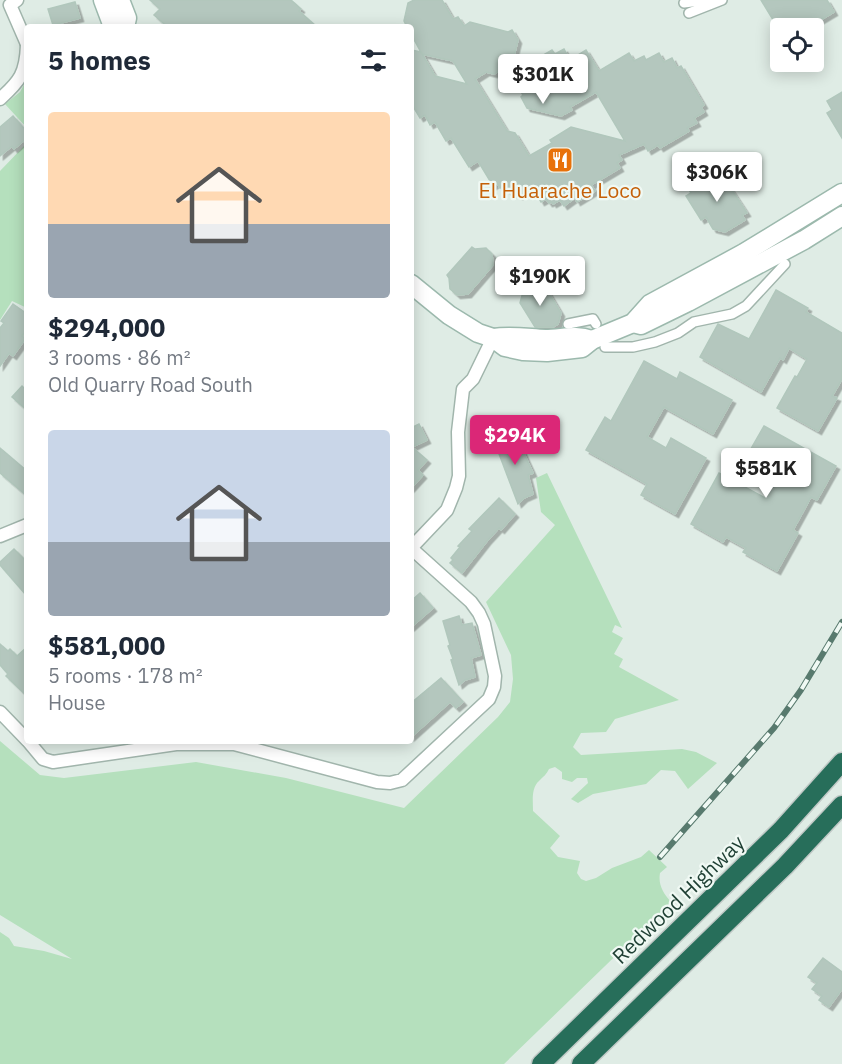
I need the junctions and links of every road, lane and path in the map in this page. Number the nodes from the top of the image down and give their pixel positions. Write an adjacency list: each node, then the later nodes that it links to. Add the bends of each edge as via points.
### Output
1 (103, 0): 8 (main road)
2 (120, 0): 9 (main road)
3 (707, 0): 5 (street)
4 (722, 0): 7 (street)
5 (684, 3)
6 (9, 6): 10 (street)
7 (689, 13)
8 (112, 24)
9 (126, 24)
10 (24, 38)
11 (24, 69): 12 (street)
12 (0, 99)
13 (842, 193): 17 (main road, via 650,304)
14 (842, 216): 17 (main road, via 688,302 642,325)
15 (785, 264): 19 (street, via 746,306 732,314 694,322 678,333 633,347)
16 (414, 286): 20 (main road, via 457,321)
17 (633, 323): 19 (main road)
18 (568, 324): 19 (street, via 593,319)
19 (598, 337): 20 (main road)
20 (493, 338): 23 (street, via 473,379 462,389 456,488 447,510)
21 (24, 526): 22 (street)
22 (0, 536)
23 (414, 547)
24 (414, 551): 31 (street, via 479,613 495,676 489,699 402,780 390,783)
25 (0, 712): 26 (street)
26 (24, 738)
27 (30, 744): 28 (street, via 43,759 53,762)
28 (176, 744)
29 (176, 744): 30 (street)
30 (234, 744)
31 (234, 744)
32 (842, 762): 34 (highway, Redwood Highway, via 781,830)
33 (842, 805): 35 (highway, via 785,866)
34 (541, 1064)
35 (581, 1064)

